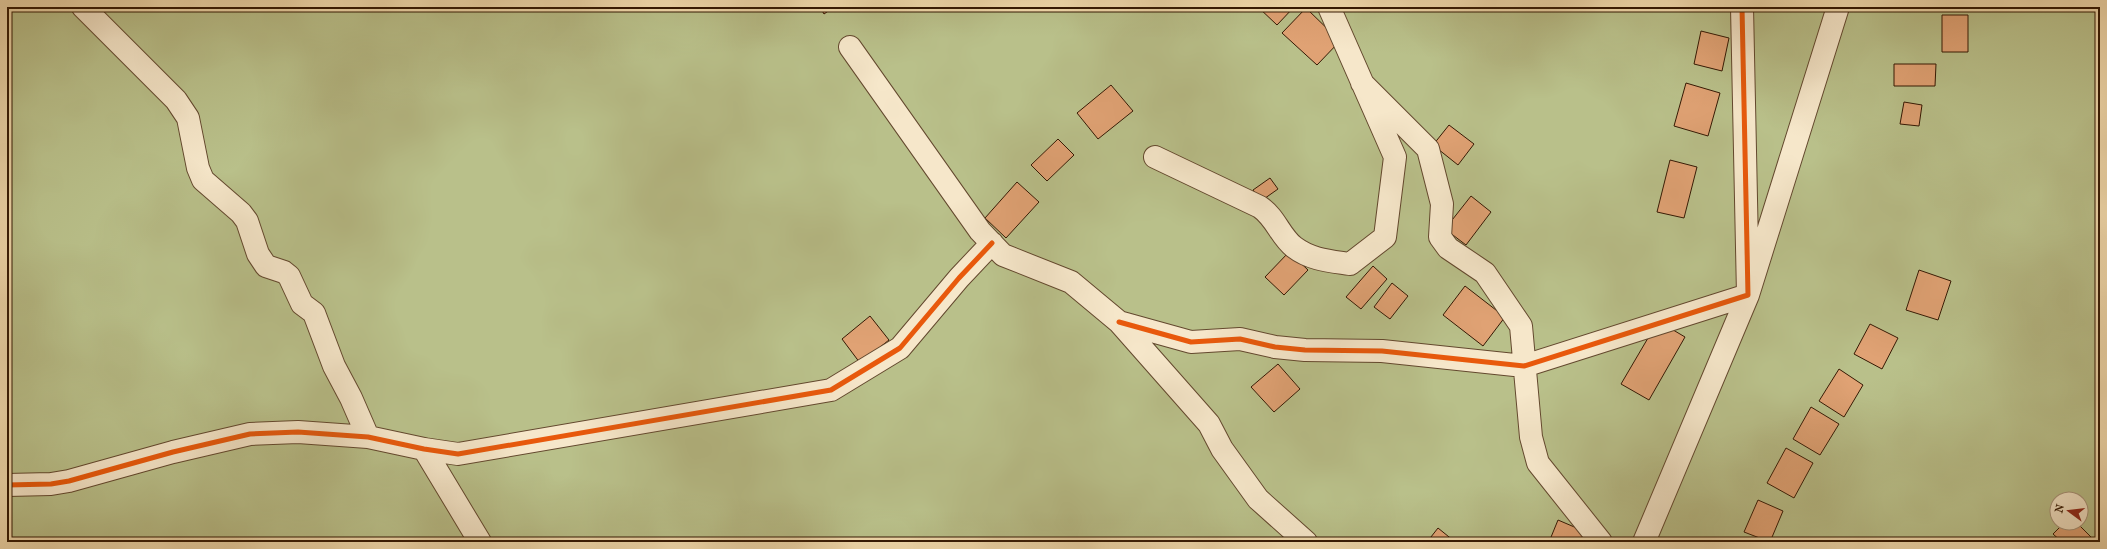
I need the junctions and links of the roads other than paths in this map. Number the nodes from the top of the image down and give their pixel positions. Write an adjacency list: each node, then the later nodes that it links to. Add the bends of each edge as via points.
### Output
1 (83, 7): 12 (street, via 176,100 188,118 198,168 204,180 241,213 258,254 266,266 289,276 302,304 314,313 334,366)
2 (1329, 7): 6 (street)
3 (1742, 7): 9 (street)
4 (1838, 7): 9 (street)
5 (850, 47): 8 (street, via 980,231)
6 (1362, 83): 7 (street, via 1395,157 1385,237 1350,264 1317,260 1294,246 1271,215 1260,207); 11 (street, via 1428,149 1442,204 1440,236 1448,248 1485,274 1521,326)
7 (1155, 157)
8 (992, 243): 10 (street, via 1004,255 1071,282); 13 (street, via 900,348 831,390 458,454)
9 (1748, 295): 11 (street); 18 (street)
10 (1119, 322): 11 (street, via 1191,342 1240,339 1275,347 1305,350 1382,351); 16 (street, via 1209,424 1222,449 1258,499)
11 (1524, 366): 17 (street, via 1532,437 1538,463)
12 (368, 437): 13 (street); 14 (street, via 298,432 250,434 69,481)
13 (424, 449): 15 (street)
14 (7, 485)
15 (480, 542)
16 (1306, 542)
17 (1600, 542)
18 (1644, 542)

